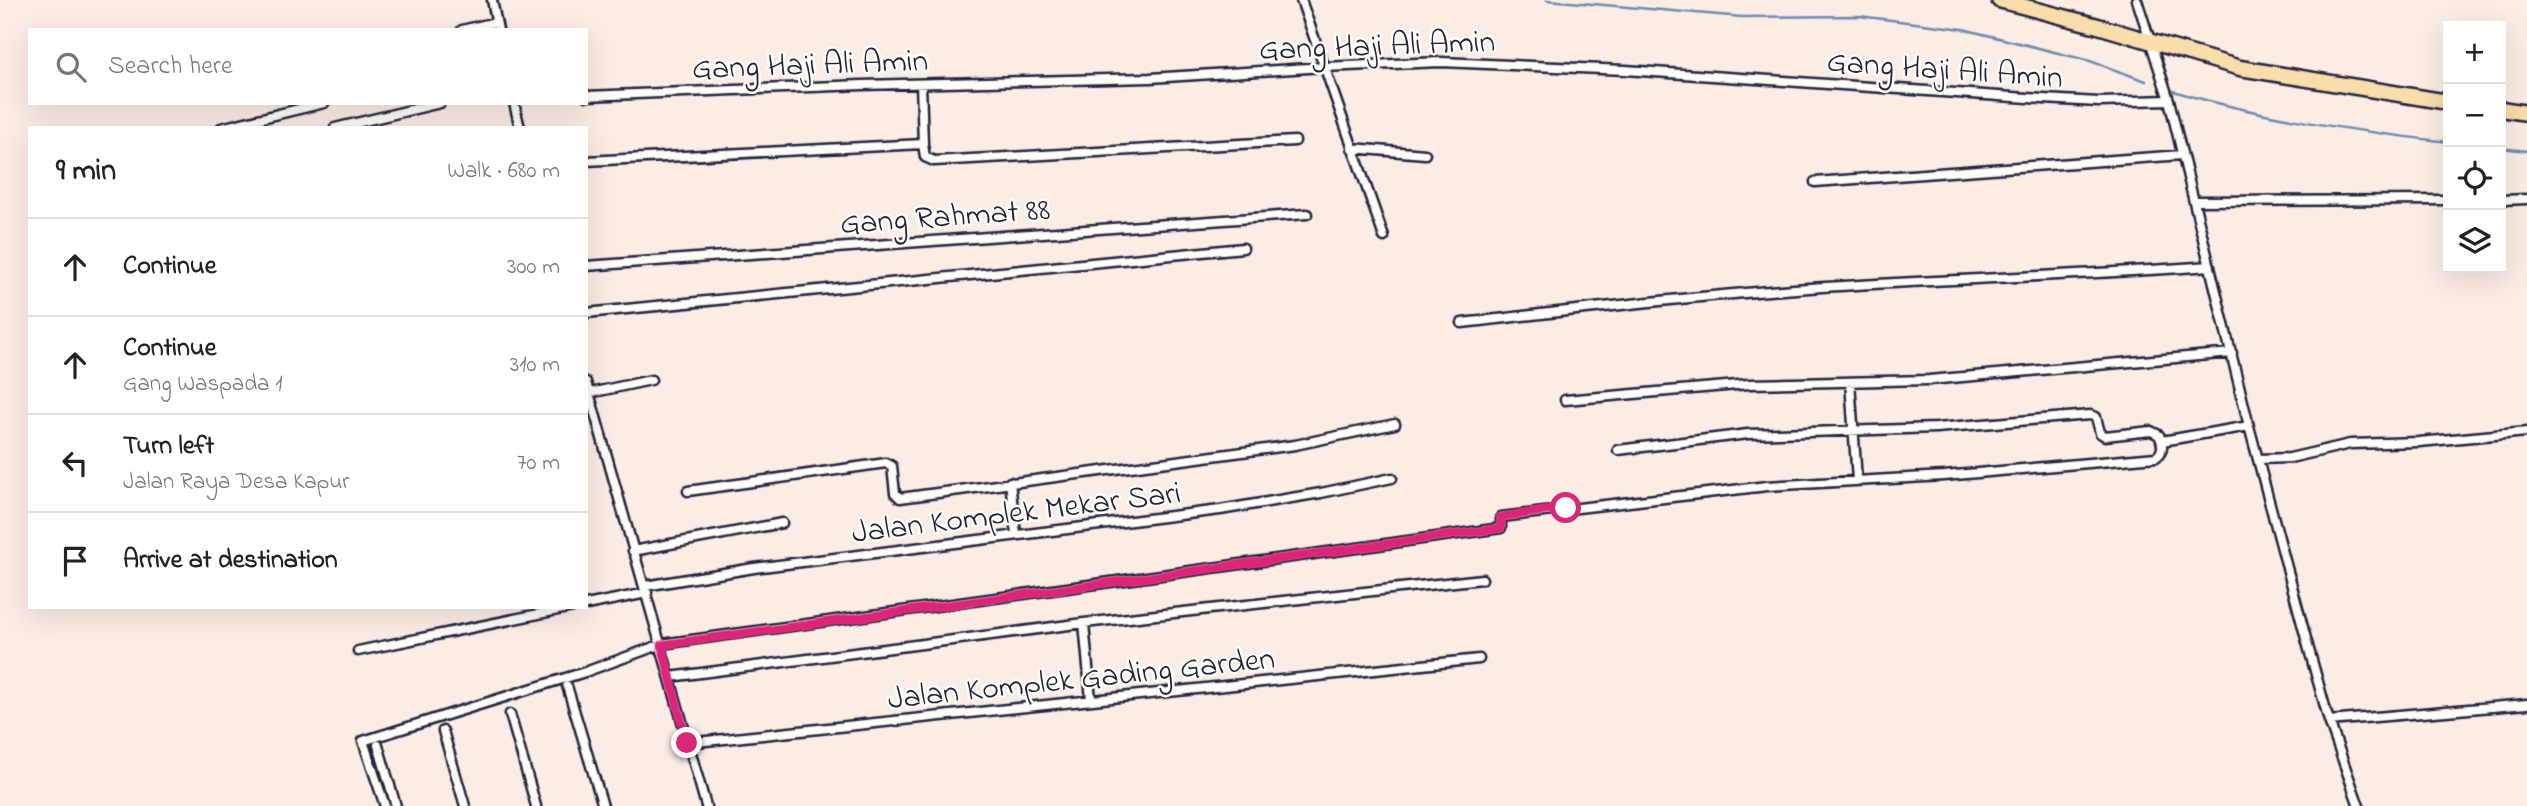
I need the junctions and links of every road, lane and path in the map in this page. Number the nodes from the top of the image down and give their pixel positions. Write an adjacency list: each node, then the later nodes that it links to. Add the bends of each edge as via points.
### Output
1 (492, 0): 5 (street)
2 (1301, 0): 8 (street)
3 (1999, 0): 7 (highway)
4 (2137, 0): 7 (street)
5 (497, 26): 6 (street)
6 (480, 28)
7 (2152, 43): 11 (street); 12 (highway, via 2240,68)
8 (1324, 66): 9 (street, Gang Haji Ali Amin, via 1150,78); 11 (street, Gang Haji Ali Amin, via 1486,62 2099,102); 23 (street)
9 (921, 84): 10 (street, Gang Haji Ali Amin); 22 (street)
10 (588, 96)
11 (2168, 97): 25 (street)
12 (2443, 101)
13 (316, 105): 18 (street)
14 (432, 105): 19 (street)
15 (514, 105): 20 (street)
16 (2506, 110): 17 (highway)
17 (2527, 113)
18 (229, 126)
19 (343, 126)
20 (520, 126)
21 (1295, 141): 22 (street, via 934,161 925,157)
22 (923, 144): 26 (street)
23 (1353, 148): 24 (street); 33 (street)
24 (1425, 154)
25 (2182, 155): 27 (street); 31 (street)
26 (588, 161)
27 (1815, 182)
28 (2443, 200): 31 (street)
29 (2506, 200): 30 (street)
30 (2527, 200)
31 (2194, 201): 36 (street)
32 (1307, 215): 35 (street, Gang Rahmat 88)
33 (1384, 237)
34 (1243, 248): 37 (street)
35 (588, 266)
36 (2210, 266): 38 (street, via 1808,288); 39 (street)
37 (588, 313)
38 (1462, 323)
39 (2232, 353): 41 (street, via 1929,380); 46 (street)
40 (651, 380): 43 (street)
41 (1850, 382): 44 (street, via 1749,384); 47 (street)
42 (588, 388): 43 (street)
43 (590, 393): 58 (street)
44 (1565, 400)
45 (1395, 424): 54 (street, via 1295,445)
46 (2249, 426): 49 (street); 51 (street)
47 (1854, 431): 49 (street, via 2090,415 2096,417 2105,436 2151,431); 50 (street, via 1748,434); 53 (street)
48 (2527, 432): 51 (street, via 2350,444 2290,458)
49 (2162, 441): 53 (street, via 2162,451 2156,457)
50 (1618, 450)
51 (2258, 458): 74 (street)
52 (1392, 478): 57 (street, Jalan Komplek Mekar Sari, via 1220,510)
53 (1857, 480): 64 (street, via 1540,511 1501,517 1501,528)
54 (1010, 482): 55 (street, via 900,498 895,494 892,466 886,463); 57 (street)
55 (688, 491)
56 (782, 523): 58 (street)
57 (1016, 534): 60 (street, Jalan Komplek Mekar Sari, via 754,568)
58 (633, 551): 60 (street)
59 (1482, 579): 63 (street)
60 (646, 589): 61 (street, Jalan Komplek Mekar Sari); 64 (street)
61 (588, 604)
62 (563, 609): 65 (street)
63 (1084, 623): 67 (street); 70 (street)
64 (662, 645): 67 (street); 78 (street, via 363,741)
65 (358, 651)
66 (1479, 659): 70 (street, Jalan Komplek Gading Garden)
67 (670, 677): 76 (street)
68 (568, 685): 82 (street)
69 (2479, 698): 72 (street)
70 (1091, 700): 76 (street, Jalan Komplek Gading Garden)
71 (2527, 704): 72 (street)
72 (2481, 708): 74 (street)
73 (510, 714): 81 (street)
74 (2329, 721): 84 (street)
75 (443, 731): 80 (street)
76 (687, 743): 83 (street)
77 (378, 745): 79 (street)
78 (385, 806)
79 (396, 806)
80 (465, 806)
81 (536, 806)
82 (603, 806)
83 (706, 806)
84 (2359, 806)

